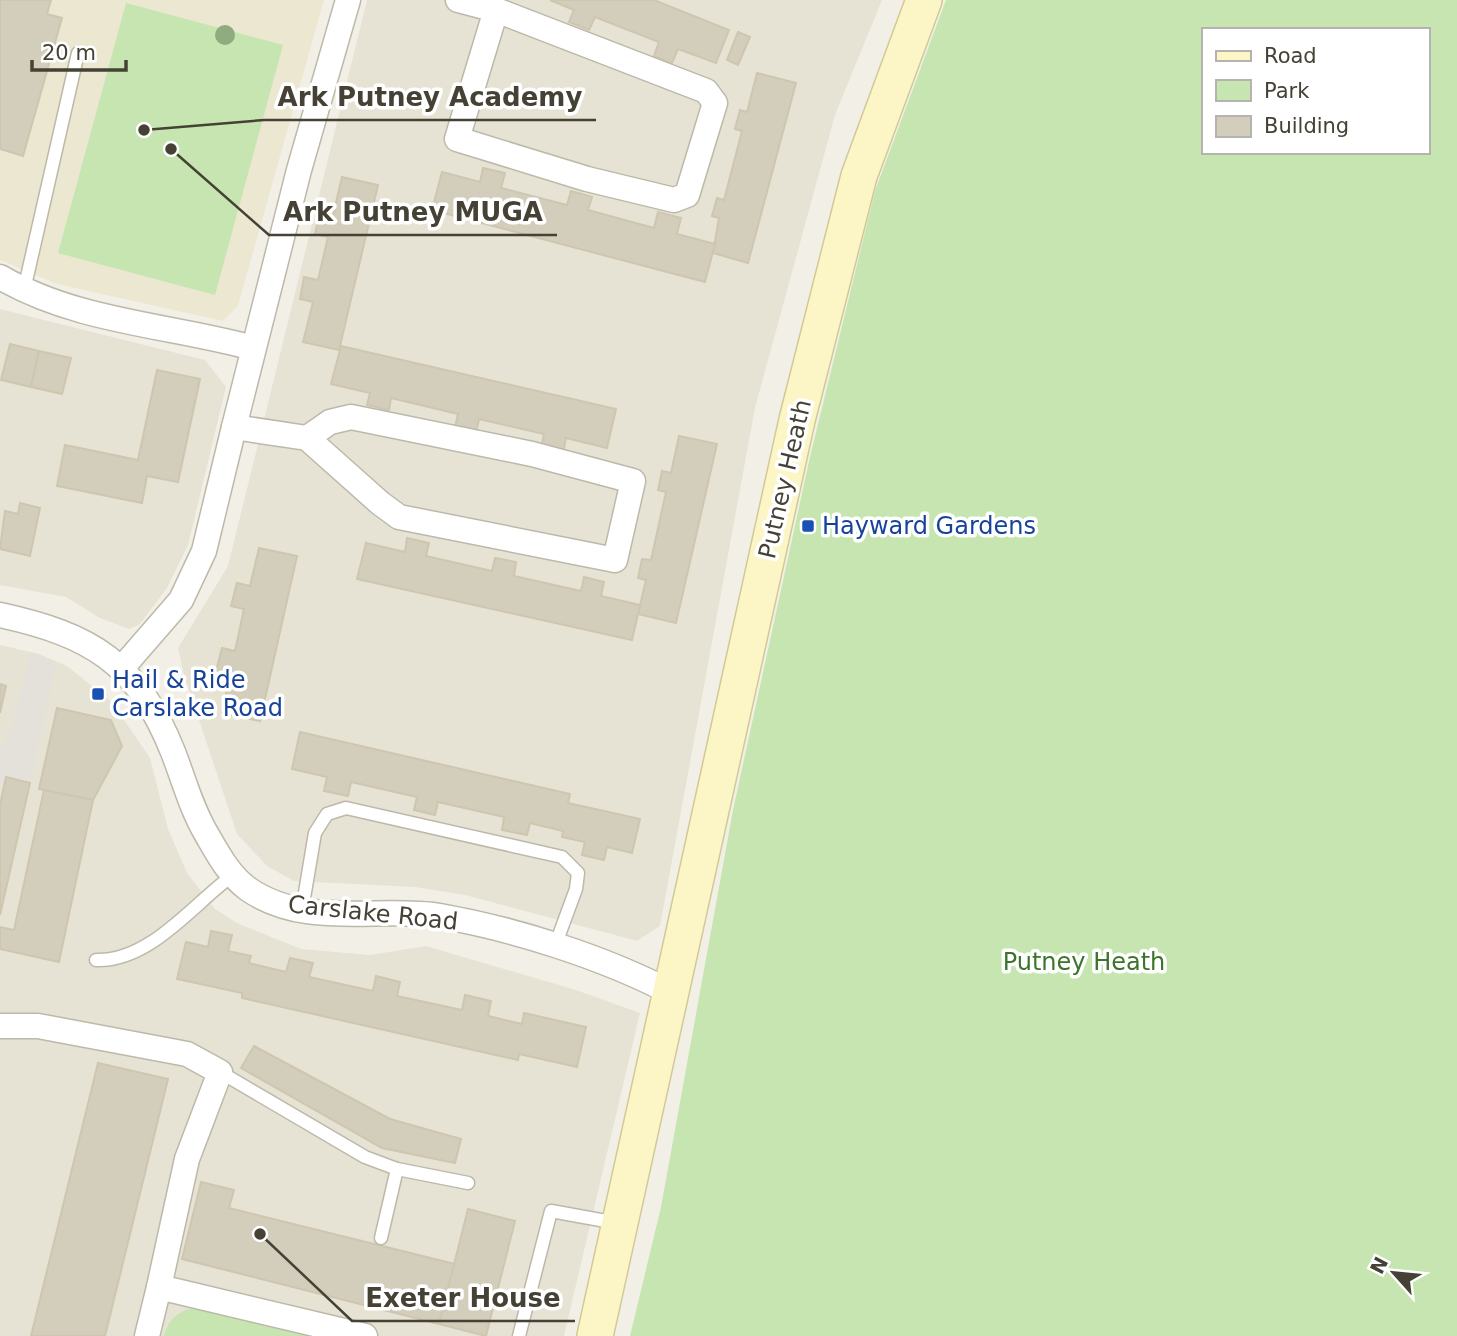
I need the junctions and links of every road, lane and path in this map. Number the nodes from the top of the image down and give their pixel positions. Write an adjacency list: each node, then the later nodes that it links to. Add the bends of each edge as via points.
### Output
1 (348, 0): 8 (street)
2 (458, 0): 4 (street)
3 (924, 0): 17 (street, Putney Heath, via 859,176 797,420)
4 (496, 10): 4 (street, via 706,92 715,103 687,195 674,200 587,179 457,139)
5 (78, 53): 7 (lane)
6 (0, 277): 7 (street)
7 (23, 291): 8 (street, via 94,314)
8 (253, 348): 9 (street)
9 (234, 427): 10 (street); 12 (street, via 204,551 181,600)
10 (307, 438): 10 (street, via 330,422 351,417 532,454 633,481 615,561 400,517)
11 (0, 615): 12 (street, Carslake Road, via 76,636)
12 (122, 668): 13 (street, Carslake Road, via 149,704 173,751 195,815)
13 (233, 875): 14 (street, Carslake Road, via 249,889); 16 (lane, via 160,939 107,961)
14 (302, 910): 15 (street, Carslake Road, via 438,916); 15 (lane, via 315,833 327,814 346,808 562,857 578,873)
15 (555, 946): 17 (street, Carslake Road, via 626,969)
16 (96, 960)
17 (670, 992): 22 (street, Putney Heath)
18 (0, 1026): 19 (street, via 38,1026 187,1054)
19 (220, 1072): 20 (lane, via 365,1157); 24 (street, via 187,1159)
20 (397, 1168): 21 (lane); 23 (lane)
21 (468, 1183)
22 (620, 1224): 27 (lane, via 551,1212); 28 (street, Putney Heath)
23 (381, 1238)
24 (159, 1287): 25 (street); 26 (street)
25 (147, 1336)
26 (365, 1336)
27 (519, 1336)
28 (596, 1336)

